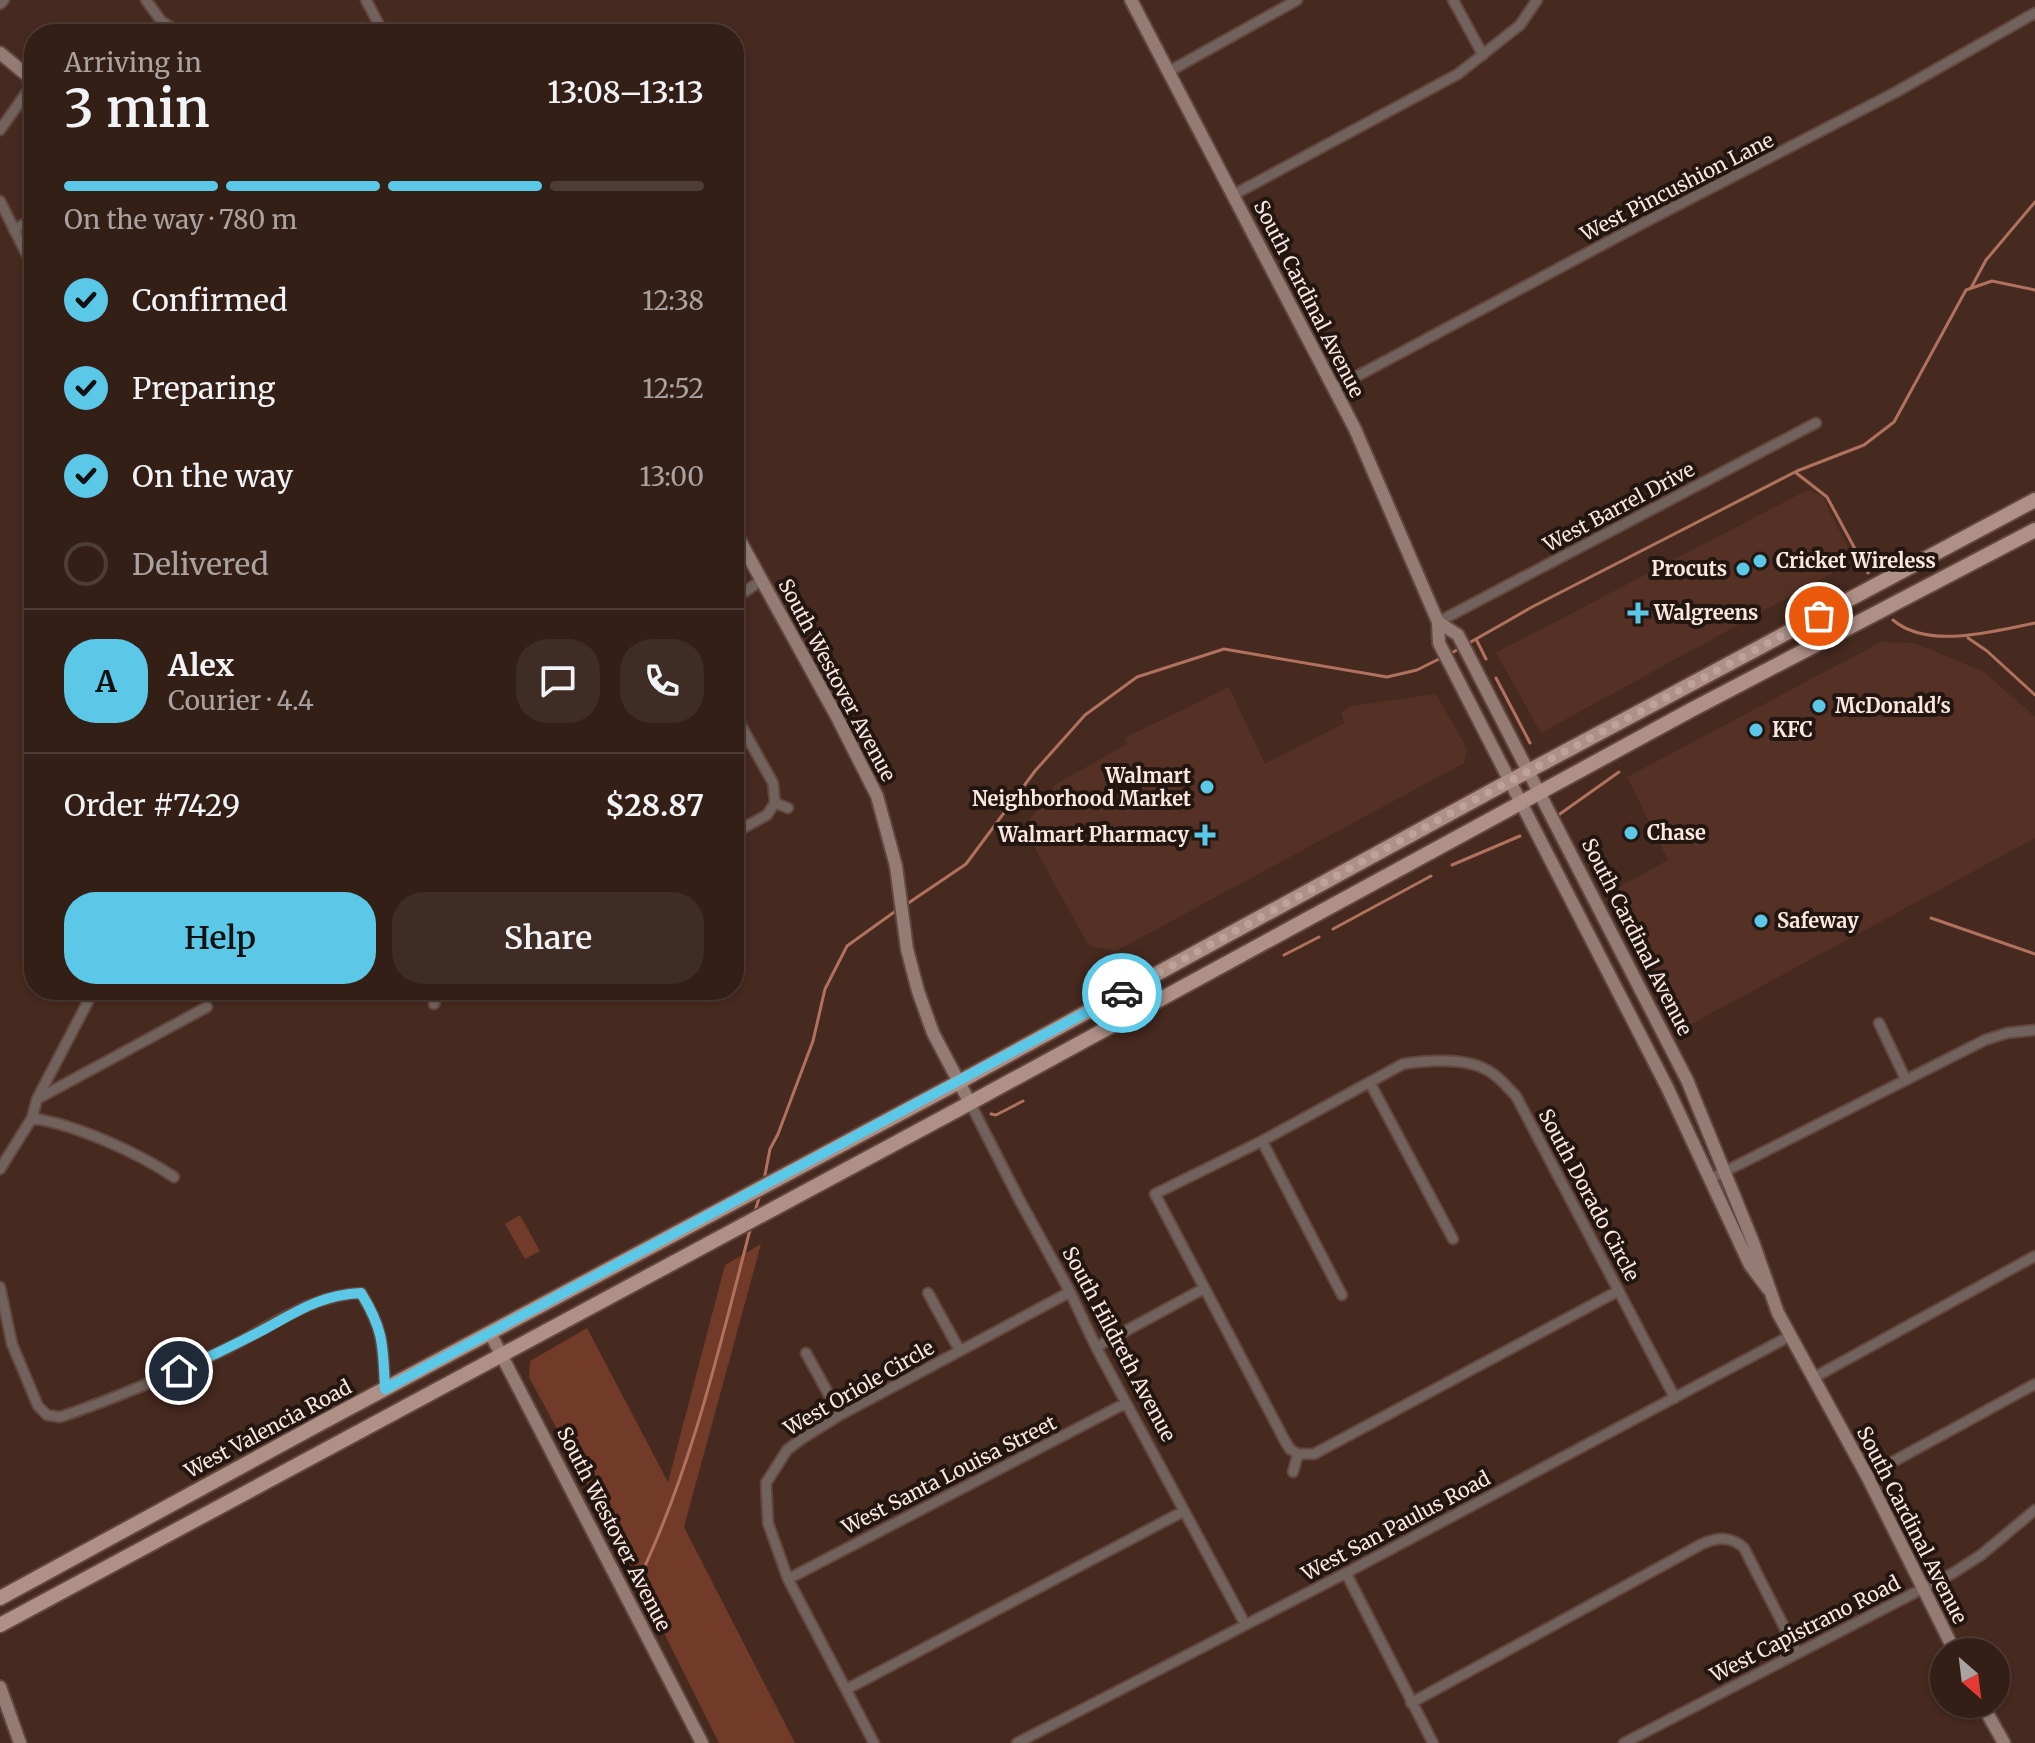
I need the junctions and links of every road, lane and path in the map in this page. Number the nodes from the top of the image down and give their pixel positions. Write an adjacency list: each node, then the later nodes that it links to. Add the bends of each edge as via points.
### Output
1 (4, 0): 8 (street)
2 (146, 0): 10 (street)
3 (366, 0): 11 (street)
4 (1131, 0): 14 (main road, South Cardinal Avenue)
5 (1297, 0): 14 (street)
6 (1453, 0): 13 (street)
7 (1537, 0): 13 (street, via 1520,25)
8 (0, 4)
9 (2035, 13): 23 (street, West Pincushion Lane, via 1896,92)
10 (166, 24)
11 (379, 24)
12 (0, 53): 15 (main road)
13 (1483, 55): 18 (street, via 1458,74)
14 (1168, 72): 18 (main road, South Cardinal Avenue)
15 (24, 73)
16 (24, 96): 17 (street)
17 (0, 130)
18 (1233, 195): 23 (main road, South Cardinal Avenue)
19 (0, 201): 21 (street)
20 (24, 224): 21 (street)
21 (14, 230): 22 (street)
22 (24, 250)
23 (1333, 389): 31 (main road, South Cardinal Avenue)
24 (1816, 423): 31 (street, West Barrel Drive)
25 (2035, 500): 30 (main road, West Valencia Road)
26 (2035, 530): 32 (main road)
27 (744, 548): 28 (main road, South Westover Avenue)
28 (762, 580): 29 (street); 50 (main road, South Westover Avenue, via 869,779 896,866 905,935 923,1005)
29 (744, 592)
30 (1844, 603): 32 (main road); 34 (main road, West Valencia Road)
31 (1438, 622): 34 (main road, South Cardinal Avenue, via 1458,635); 35 (main road, South Cardinal Avenue, via 1440,645)
32 (1857, 625): 36 (main road)
33 (744, 731): 38 (street, via 773,783)
34 (1528, 772): 35 (main road, West Valencia Road); 36 (main road, South Cardinal Avenue)
35 (1509, 781): 37 (main road, South Cardinal Avenue); 41 (main road, West Valencia Road)
36 (1540, 793): 37 (main road); 57 (main road, South Cardinal Avenue, via 1674,1053)
37 (1520, 802): 42 (main road); 59 (main road, South Cardinal Avenue)
38 (775, 803): 39 (street); 40 (street, via 767,815)
39 (788, 808)
40 (744, 828)
41 (1242, 928): 42 (main road); 50 (main road, West Valencia Road)
42 (1251, 951): 53 (main road)
43 (89, 1000): 52 (street)
44 (436, 1000): 45 (street)
45 (434, 1004)
46 (207, 1007): 52 (street)
47 (1879, 1023): 49 (street)
48 (2035, 1030): 49 (street, via 1985,1040)
49 (1906, 1080): 57 (street)
50 (959, 1082): 53 (main road, South Hildreth Avenue); 69 (main road, West Valencia Road)
51 (1370, 1083): 55 (street); 60 (street); 65 (street, South Dorado Circle, via 1403,1064 1429,1060 1490,1071 1516,1096)
52 (37, 1099): 54 (street)
53 (970, 1103): 66 (street, South Hildreth Avenue); 74 (main road)
54 (32, 1118): 56 (street); 58 (street, via 60,1122)
55 (1262, 1141): 63 (street, via 1155,1194); 68 (street)
56 (0, 1169)
57 (1725, 1172): 59 (street); 64 (main road, South Cardinal Avenue)
58 (174, 1177)
59 (1710, 1179): 64 (main road, South Cardinal Avenue, via 1750,1265)
60 (1453, 1239)
61 (2035, 1256): 75 (street)
62 (0, 1287): 77 (street, via 12,1344 38,1406 47,1415 60,1417 166,1376 312,1302 339,1294 361,1293 376,1316 383,1338)
63 (1203, 1289): 71 (street); 81 (street, via 1285,1441)
64 (1768, 1289): 70 (main road, South Cardinal Avenue)
65 (1618, 1291): 78 (street, South Dorado Circle); 81 (street, via 1314,1454)
66 (1070, 1292): 71 (street, South Hildreth Avenue); 72 (street, West Oriole Circle)
67 (928, 1293): 72 (street)
68 (1342, 1295)
69 (490, 1333): 74 (main road, South Westover Avenue); 77 (main road, West Valencia Road)
70 (1790, 1336): 75 (main road, South Cardinal Avenue); 78 (street, West San Paulus Road)
71 (1096, 1347): 79 (street, South Hildreth Avenue)
72 (960, 1351): 80 (street, West Oriole Circle)
73 (806, 1353): 80 (street)
74 (501, 1355): 91 (main road); 99 (main road, South Westover Avenue)
75 (1813, 1378): 83 (main road, South Cardinal Avenue)
76 (2035, 1384): 83 (street)
77 (385, 1389): 89 (main road, West Valencia Road)
78 (1675, 1398): 86 (street, West San Paulus Road)
79 (1126, 1403): 85 (street, South Hildreth Avenue); 87 (street, West Santa Louisa Street)
80 (840, 1415): 87 (street, West Oriole Circle, via 787,1450 766,1483 768,1523)
81 (1298, 1454): 82 (street)
82 (1293, 1472)
83 (1867, 1476): 88 (main road, South Cardinal Avenue)
84 (2035, 1510): 88 (street, West Capistrano Road, via 1981,1555)
85 (1184, 1511): 90 (street, South Hildreth Avenue); 95 (street)
86 (1346, 1573): 90 (street, West San Paulus Road); 96 (street)
87 (788, 1579): 95 (street, West Oriole Circle)
88 (1922, 1590): 92 (main road, South Cardinal Avenue); 93 (street, West Capistrano Road)
89 (0, 1598)
90 (1245, 1624): 101 (street, West San Paulus Road)
91 (0, 1625)
92 (1948, 1638)
93 (1797, 1652): 96 (street, via 1744,1548 1718,1539); 103 (street, West Capistrano Road)
94 (0, 1687): 98 (main road)
95 (847, 1689): 100 (street, West Oriole Circle)
96 (1411, 1703): 102 (street)
97 (1990, 1718): 104 (main road)
98 (20, 1743)
99 (702, 1743)
100 (874, 1743)
101 (1017, 1743)
102 (1433, 1743)
103 (1624, 1743)
104 (2004, 1743)

